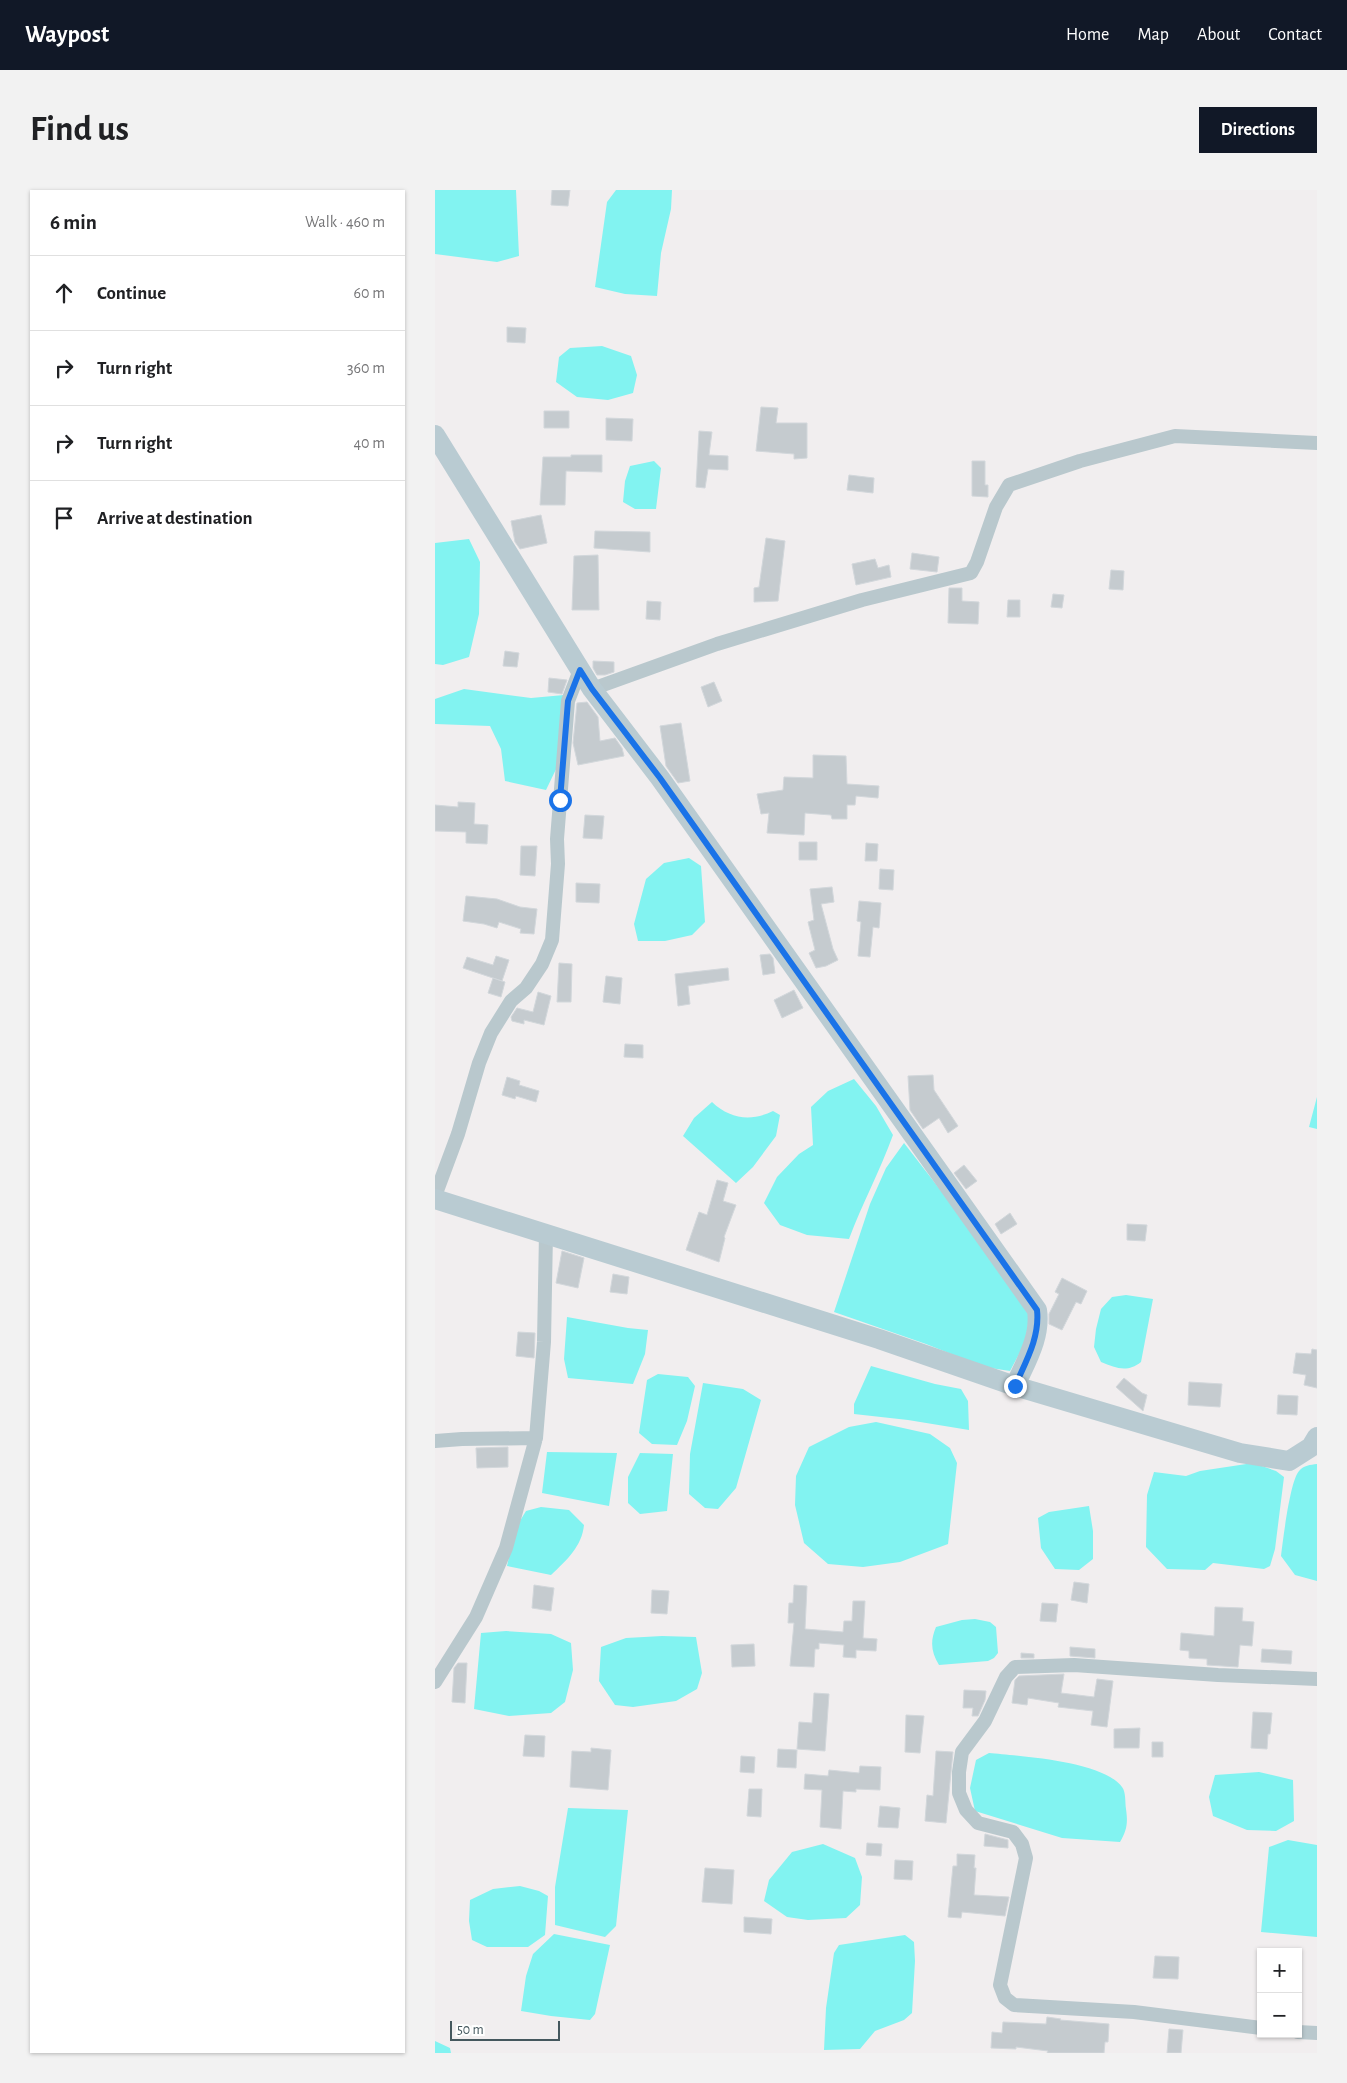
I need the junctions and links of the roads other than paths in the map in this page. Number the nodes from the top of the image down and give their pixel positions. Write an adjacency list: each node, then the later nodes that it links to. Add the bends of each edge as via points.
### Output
1 (435, 435): 3 (street)
2 (1317, 443): 4 (street, via 1175,436 1080,461 1009,485 996,507 971,573 862,600 717,644)
3 (580, 670): 4 (street); 5 (street, via 568,701 552,940 542,964 526,988 511,1001 491,1033)
4 (592, 689): 7 (street, via 660,778 1037,1310 1036,1336)
5 (435, 1198): 6 (street)
6 (546, 1233): 7 (street, via 879,1339); 9 (street, via 544,1342)
7 (1015, 1386): 8 (street, via 1239,1453 1289,1461 1311,1448)
8 (1317, 1437)
9 (536, 1438): 10 (street); 12 (street, via 506,1548 475,1617)
10 (435, 1441)
11 (1317, 1679): 13 (street, via 1074,1665 1015,1667 1006,1677 985,1720 962,1752 959,1793 966,1810 978,1823 1013,1832 1022,1844 1026,1858 1000,1986 1005,1998 1014,2005 1134,2012)
12 (435, 1682)
13 (1257, 2027)
14 (1302, 2032): 15 (street)
15 (1317, 2034)

